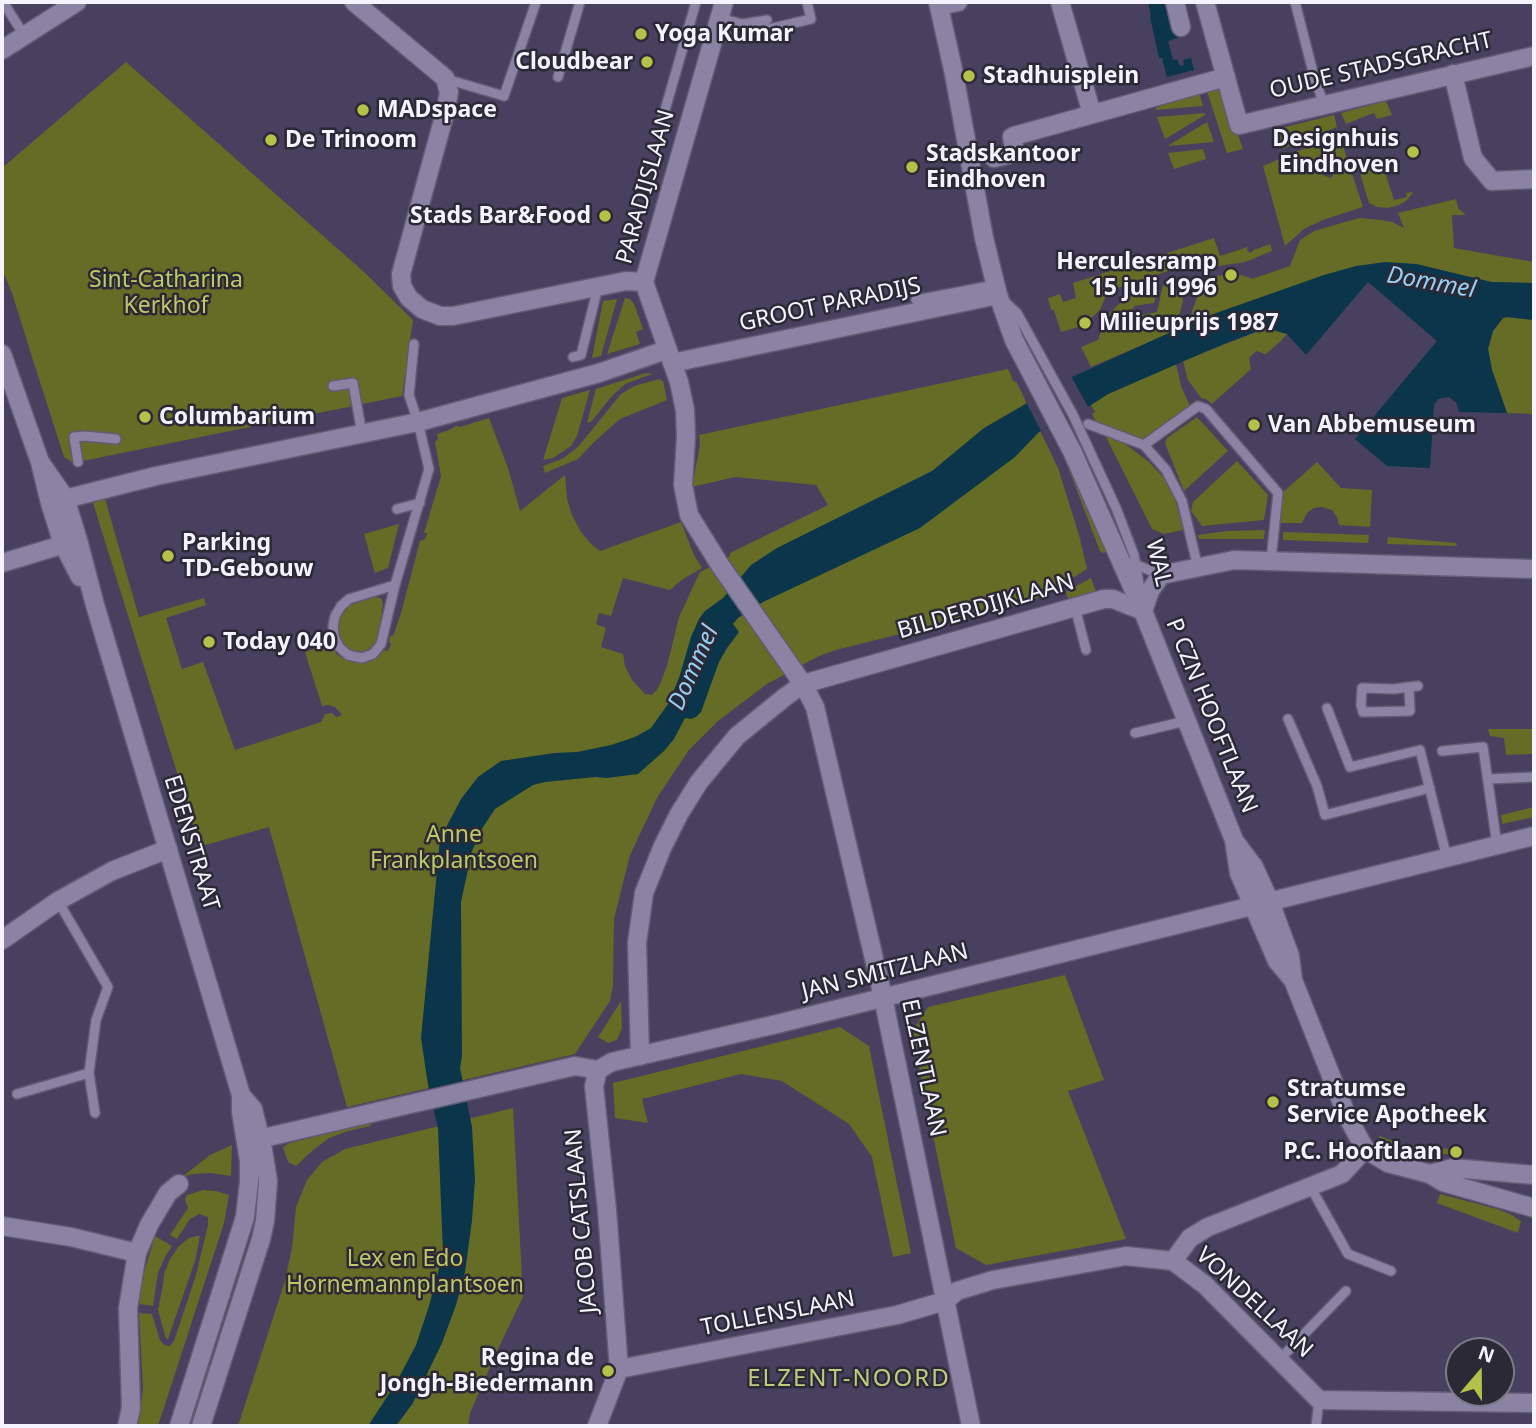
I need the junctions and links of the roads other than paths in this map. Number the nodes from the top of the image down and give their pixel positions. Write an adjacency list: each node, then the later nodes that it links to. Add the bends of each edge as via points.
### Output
1 (3, 2): 17 (lane)
2 (77, 2): 17 (street)
3 (354, 2): 23 (street)
4 (536, 2): 23 (lane, via 505,96)
5 (580, 2): 21 (lane)
6 (696, 2): 26 (lane)
7 (807, 2): 14 (lane, via 810,19 732,38)
8 (958, 2): 13 (street)
9 (1060, 2): 25 (street)
10 (1175, 2): 16 (street)
11 (1205, 2): 22 (street)
12 (1295, 2): 24 (lane)
13 (938, 4): 31 (street)
14 (719, 18): 15 (lane, via 743,24); 29 (street, PARADIJSLAAN)
15 (766, 20)
16 (1181, 27)
17 (24, 35): 18 (street)
18 (2, 50)
19 (1534, 56): 20 (street, OUDE STADSGRACHT)
20 (1453, 74): 24 (street, OUDE STADSGRACHT); 28 (street, via 1473,158 1492,181)
21 (558, 77)
22 (1226, 77): 24 (street, OUDE STADSGRACHT, via 1239,125); 25 (street)
23 (445, 78): 30 (street, via 449,92 445,113 401,274 409,298 422,309 453,316)
24 (1324, 104)
25 (1092, 114): 27 (street, via 1012,137 1014,153)
26 (663, 117)
27 (994, 158)
28 (1534, 179)
29 (644, 282): 30 (street); 35 (street, PARADIJSLAAN)
30 (598, 286): 36 (lane, via 581,355)
31 (997, 290): 32 (lane); 35 (street, GROOT PARADIJS); 40 (street, WAL, via 1014,340)
32 (916, 300)
33 (2, 336): 37 (street, EDENSTRAAT)
34 (414, 344): 41 (lane, via 409,395)
35 (669, 356): 41 (street, GROOT PARADIJS); 61 (street, PARADIJSLAAN, via 685,410 683,485 689,515)
36 (573, 357)
37 (4, 359): 39 (street, EDENSTRAAT)
38 (333, 386): 43 (lane, via 353,383)
39 (8, 388): 47 (street, EDENSTRAAT)
40 (1065, 419): 53 (lane, WAL, via 1116,508); 59 (street, WAL, via 1073,453)
41 (418, 422): 43 (street, GROOT PARADIJS); 48 (lane, via 429,469)
42 (1088, 424): 45 (lane)
43 (362, 433): 47 (street, GROOT PARADIJS)
44 (116, 439): 46 (lane, via 74,437)
45 (1144, 446): 51 (lane, via 1198,406 1206,409 1278,493); 54 (lane, via 1166,470 1182,501)
46 (78, 462)
47 (57, 501): 50 (street, EDENSTRAAT)
48 (420, 503): 49 (lane); 57 (lane)
49 (397, 509)
50 (70, 542): 52 (street); 73 (street, EDENSTRAAT, via 95,604)
51 (1271, 560): 54 (street, via 1234,560); 55 (street)
52 (2, 563)
53 (1137, 565): 56 (lane); 59 (lane, WAL)
54 (1198, 568): 56 (street)
55 (1534, 569)
56 (1161, 575): 59 (street)
57 (395, 585): 57 (lane, via 381,644 362,658 348,655 334,636 335,615 341,606 349,599)
58 (1071, 608): 59 (street, BILDERDIJKLAAN, via 1113,599); 60 (lane); 61 (street, BILDERDIJKLAAN)
59 (1143, 611): 65 (street, P CZN HOOFTLAAN)
60 (1086, 650)
61 (803, 684): 78 (street, ELZENTLAAN, via 815,706); 79 (street, via 737,736 699,782 662,848 645,893 637,943)
62 (1414, 686): 62 (lane, via 1362,688 1363,712 1410,711)
63 (1327, 708): 70 (lane, via 1350,767 1420,750)
64 (1288, 719): 70 (lane, via 1325,815)
65 (1185, 721): 66 (lane); 76 (street, P CZN HOOFTLAAN, via 1234,839 1239,873)
66 (1135, 733)
67 (1442, 751): 69 (lane, via 1483,747)
68 (1534, 777): 69 (lane)
69 (1488, 779): 72 (lane)
70 (1430, 788): 74 (lane)
71 (1534, 836): 72 (street, JAN SMITZLAAN)
72 (1497, 845): 74 (street, JAN SMITZLAAN)
73 (167, 849): 75 (street, via 112,871); 84 (street, EDENSTRAAT, via 241,1095 253,1109)
74 (1447, 858): 76 (street, JAN SMITZLAAN)
75 (58, 901): 77 (street); 81 (lane, via 108,986 96,1020)
76 (1256, 905): 78 (street, JAN SMITZLAAN); 85 (street, P CZN HOOFTLAAN, via 1277,961 1293,980 1347,1116)
77 (2, 940)
78 (883, 997): 79 (street, JAN SMITZLAAN); 96 (street, ELZENTLAAN)
79 (640, 1056): 80 (street, JAN SMITZLAAN)
80 (598, 1070): 84 (street, JAN SMITZLAAN, via 575,1066); 98 (street, JACOB CATSLAAN, via 594,1086)
81 (89, 1073): 82 (lane); 83 (lane)
82 (18, 1094)
83 (95, 1113)
84 (254, 1141): 102 (street, EDENSTRAAT, via 245,1217); 103 (street, EDENSTRAAT, via 268,1181 265,1221)
85 (1365, 1149): 86 (street, via 1388,1163); 89 (street, via 1342,1174)
86 (1430, 1174): 87 (street, via 1453,1168); 90 (street, via 1443,1182)
87 (1534, 1175)
88 (179, 1184): 92 (street, via 159,1208)
89 (1310, 1186): 93 (street, via 1208,1227 1191,1238); 94 (lane, via 1348,1254)
90 (1534, 1208)
91 (2, 1226): 92 (street)
92 (137, 1253): 101 (street, via 128,1308 131,1408)
93 (1173, 1261): 96 (street, VONDELLAAN, via 1126,1256 993,1280 957,1291); 97 (street, VONDELLAAN, via 1206,1285)
94 (1391, 1271)
95 (1346, 1291): 97 (lane)
96 (945, 1301): 98 (street, TOLLENSLAAN, via 890,1317); 105 (street, ELZENTLAAN)
97 (1279, 1360): 99 (street, VONDELLAAN)
98 (619, 1369): 104 (street)
99 (1319, 1400): 100 (street); 106 (lane)
100 (1534, 1403)
101 (127, 1426)
102 (178, 1426)
103 (201, 1426)
104 (597, 1426)
105 (971, 1426)
106 (1316, 1426)

